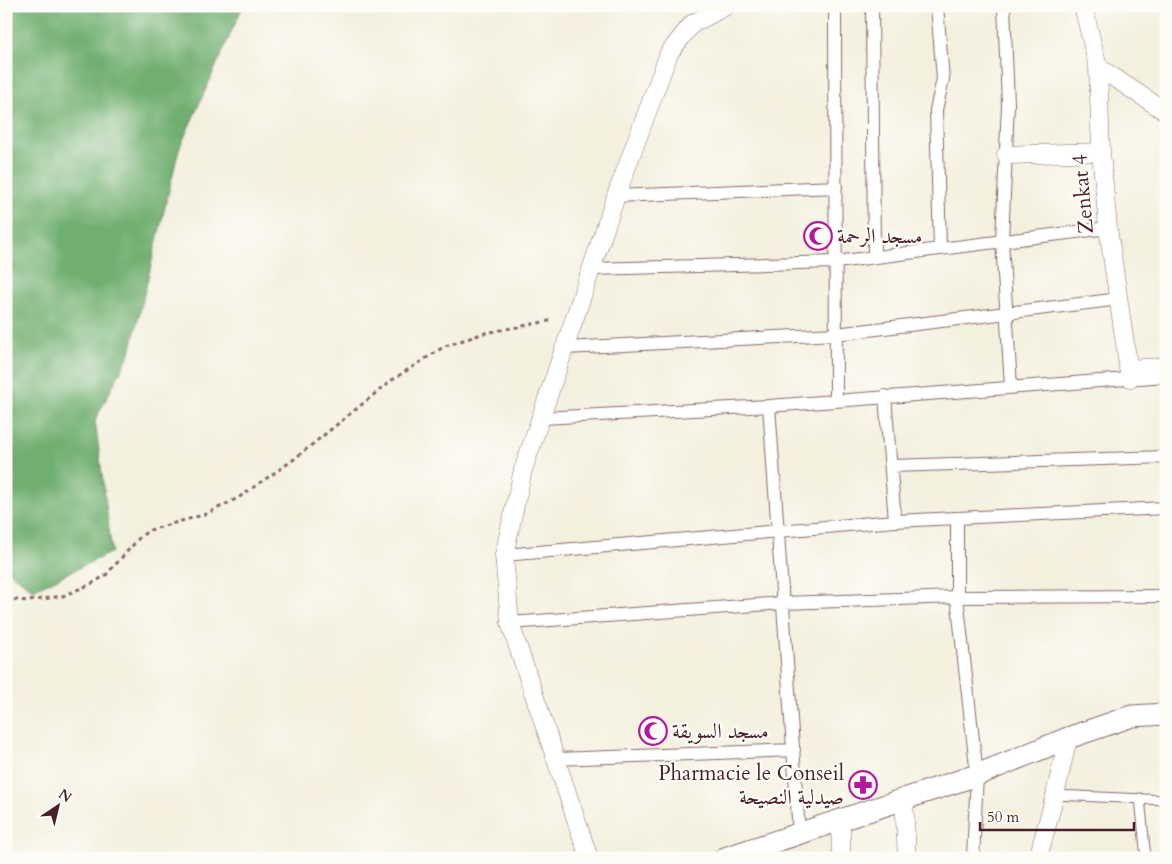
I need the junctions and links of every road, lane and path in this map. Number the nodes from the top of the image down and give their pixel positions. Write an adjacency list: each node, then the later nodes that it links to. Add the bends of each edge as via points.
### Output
1 (726, 6): 12 (street, via 692,24 668,52)
2 (835, 6): 11 (street)
3 (872, 6): 16 (street)
4 (937, 6): 15 (street, via 942,79 936,110)
5 (1004, 6): 10 (street, via 1008,104)
6 (1083, 6): 7 (street, Zenkat 4)
7 (1098, 67): 8 (street); 9 (street, Zenkat 4)
8 (1165, 110)
9 (1101, 152): 10 (street); 13 (street, Zenkat 4)
10 (1006, 155): 14 (street)
11 (836, 188): 12 (street); 17 (street)
12 (616, 196): 18 (street)
13 (1108, 228): 14 (street); 19 (street, Zenkat 4)
14 (1002, 241): 15 (street); 20 (street)
15 (940, 248): 16 (street)
16 (874, 256): 17 (street)
17 (836, 262): 18 (street); 22 (street)
18 (592, 269): 21 (street)
19 (1120, 298): 20 (street); 25 (street, Zenkat 4)
20 (1006, 313): 22 (street); 27 (street)
21 (576, 315): 23 (street); 41 (path, via 485,333 445,346 392,380 293,460 238,498 206,514 150,530 141,536 106,575 94,583 63,596 28,601)
22 (836, 334): 23 (street); 29 (street)
23 (565, 348): 31 (street)
24 (1166, 365): 25 (street)
25 (1129, 373): 26 (street); 27 (street)
26 (1166, 376)
27 (1011, 387): 28 (street)
28 (885, 396): 29 (street); 33 (street)
29 (836, 401): 30 (street)
30 (769, 406): 31 (street); 37 (street)
31 (542, 418): 38 (street, via 523,470)
32 (1166, 457): 33 (street)
33 (891, 466): 36 (street)
34 (1166, 508): 35 (street)
35 (957, 518): 36 (street); 40 (street)
36 (895, 521): 37 (street)
37 (778, 531): 38 (street); 42 (street)
38 (504, 555): 43 (street)
39 (1166, 596): 40 (street)
40 (957, 597): 42 (street); 48 (street)
41 (6, 599)
42 (783, 603): 43 (street); 46 (street)
43 (510, 623): 47 (street)
44 (1166, 714): 45 (street, via 1132,716)
45 (1068, 738): 48 (street); 49 (street)
46 (794, 750): 47 (street); 54 (street)
47 (556, 759): 55 (street)
48 (977, 775): 51 (street); 59 (street)
49 (1055, 795): 50 (lane); 60 (street)
50 (1140, 798): 52 (lane); 61 (lane)
51 (904, 799): 53 (street); 58 (street)
52 (1166, 800)
53 (841, 819): 54 (street); 57 (street)
54 (799, 833): 56 (street)
55 (589, 858)
56 (725, 858)
57 (841, 858)
58 (907, 858)
59 (973, 858)
60 (1038, 858)
61 (1146, 858)

